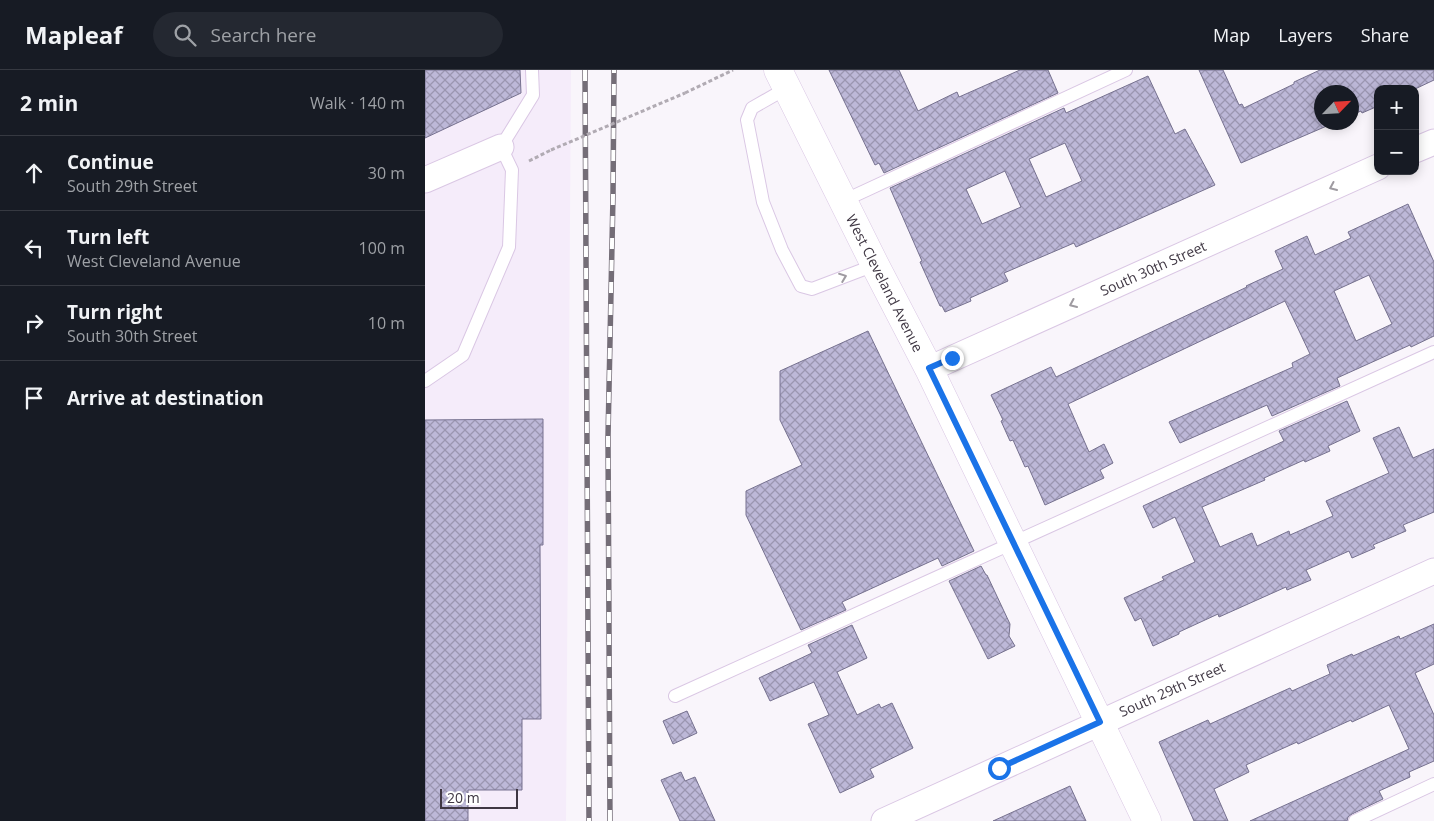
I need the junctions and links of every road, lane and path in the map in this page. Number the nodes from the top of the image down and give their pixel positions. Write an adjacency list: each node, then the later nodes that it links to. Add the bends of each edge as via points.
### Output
1 (532, 70): 6 (lane, via 533,95)
2 (733, 70): 8 (path, bridge)
3 (1126, 70): 11 (lane)
4 (782, 79): 11 (street, West Cleveland Avenue); 12 (lane, one-way to 12, via 752,108 747,120 763,202 782,250 801,286 812,289)
5 (1434, 142): 7 (street)
6 (501, 147): 10 (street); 15 (lane, via 511,170 509,247 463,355)
7 (1419, 148)
8 (551, 150)
9 (1374, 169): 14 (street, South 30th Street, one-way to 14)
10 (425, 180)
11 (843, 201): 12 (street, West Cleveland Avenue)
12 (875, 265): 14 (street, West Cleveland Avenue)
13 (1434, 352): 16 (lane)
14 (929, 368): 16 (street, West Cleveland Avenue)
15 (425, 380)
16 (1013, 542): 18 (lane); 19 (street, West Cleveland Avenue)
17 (1434, 571): 19 (street, South 29th Street)
18 (675, 696)
19 (1100, 722): 21 (street, South 29th Street); 22 (street, West Cleveland Avenue)
20 (1434, 784): 23 (lane)
21 (884, 821)
22 (1147, 821)
23 (1355, 821)

